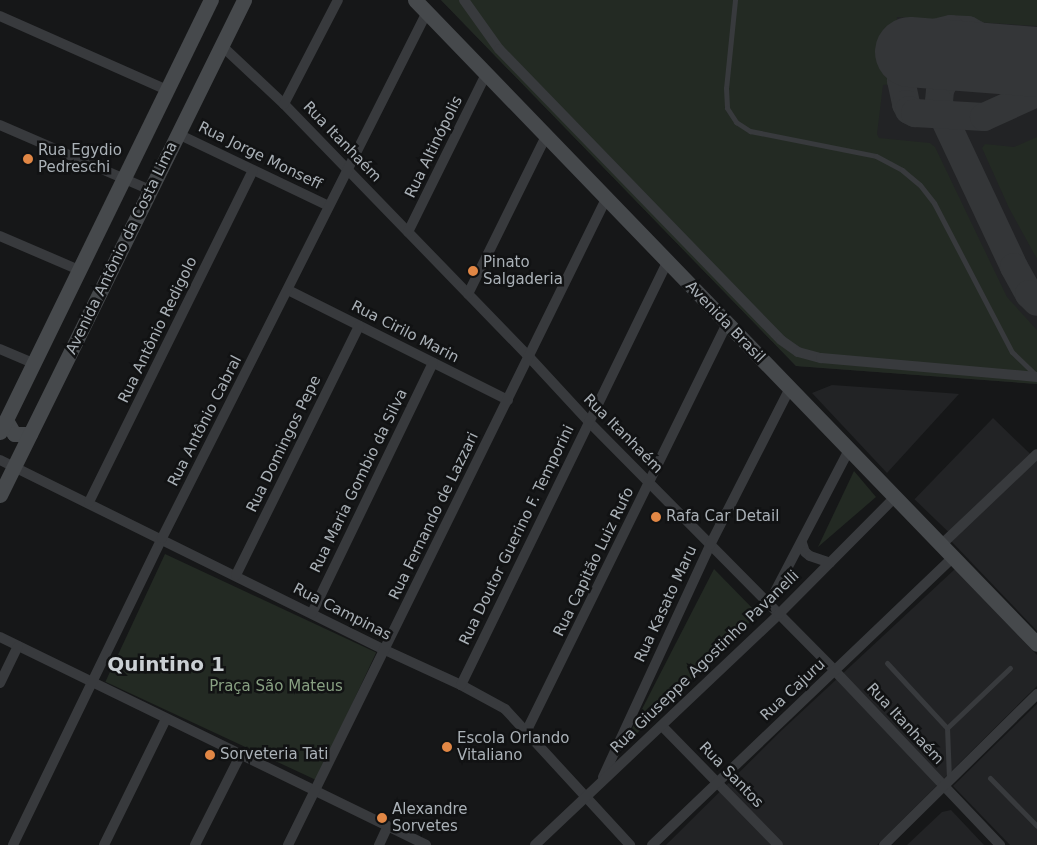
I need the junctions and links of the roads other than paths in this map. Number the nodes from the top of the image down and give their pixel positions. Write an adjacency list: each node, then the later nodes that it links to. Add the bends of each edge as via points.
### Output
1 (210, 0): 11 (street, Avenida Antônio da Costa Lima)
2 (244, 0): 9 (street, Avenida Antônio da Costa Lima)
3 (338, 0): 12 (street)
4 (415, 0): 7 (street, Avenida Brasil)
5 (464, 0): 34 (street, via 499,49 781,340 798,352 820,358)
6 (735, 0): 34 (lane, via 726,88 727,108 736,122 750,131 876,156 902,170 934,203 1012,352)
7 (427, 12): 10 (street, Avenida Brasil); 17 (street, Rua Antônio Cabral)
8 (0, 16): 11 (street)
9 (222, 46): 12 (street, Rua Itanhaém); 14 (street, Avenida Antônio da Costa Lima)
10 (486, 74): 15 (street, Avenida Brasil); 22 (street, Rua Altinópolis)
11 (167, 90): 18 (street, Avenida Antônio da Costa Lima)
12 (284, 104): 17 (street, Rua Itanhaém)
13 (0, 125): 18 (street)
14 (178, 134): 16 (street, Rua Jorge Monseff); 19 (street, Avenida Antônio da Costa Lima)
15 (546, 136): 20 (street, Avenida Brasil); 27 (street)
16 (253, 170): 21 (street, Rua Jorge Monseff); 47 (street, Rua Antônio Redigolo)
17 (347, 170): 21 (street, Rua Antônio Cabral); 22 (street, Rua Itanhaém)
18 (124, 178): 19 (street); 25 (street, Avenida Antônio da Costa Lima)
19 (150, 190): 39 (street, Avenida Antônio da Costa Lima)
20 (606, 199): 24 (street, Avenida Brasil); 31 (street, Rua Fernando de Lazzari)
21 (330, 206): 26 (street, Rua Antônio Cabral)
22 (408, 232): 27 (street, Rua Itanhaém)
23 (0, 236): 25 (street)
24 (667, 263): 28 (street, Avenida Brasil); 37 (street, Rua Doutor Guerino F. Temporini)
25 (79, 270): 33 (street, Avenida Antônio da Costa Lima)
26 (288, 290): 29 (street, Rua Cirilo Marin); 48 (street, Rua Antônio Cabral)
27 (468, 294): 31 (street, Rua Itanhaém)
28 (727, 324): 35 (street, Avenida Brasil); 44 (street, Rua Capitão Luiz Rufo)
29 (359, 326): 32 (street, Rua Cirilo Marin); 54 (street, Rua Domingos Pepe)
30 (0, 348): 33 (street)
31 (530, 358): 36 (street, Rua Fernando de Lazzari); 37 (street, Rua Itanhaém)
32 (433, 362): 36 (street, Rua Cirilo Marin); 56 (street, Rua Maria Gombio da Silva)
33 (33, 363): 38 (street, Avenida Antônio da Costa Lima)
34 (1037, 376)
35 (790, 388): 40 (street, Avenida Brasil); 50 (street, Rua Kasato Maru)
36 (508, 400): 61 (street, Rua Fernando de Lazzari)
37 (589, 422): 44 (street, Rua Itanhaém); 67 (street, Rua Doutor Guerino F. Temporini)
38 (3, 426): 39 (street, via 14,434)
39 (30, 434): 43 (street, Avenida Antônio da Costa Lima)
40 (849, 450): 46 (street, Avenida Brasil); 49 (street)
41 (1037, 454): 51 (street)
42 (0, 460): 43 (street, Rua Campinas)
43 (14, 466): 45 (street, Avenida Antônio da Costa Lima); 47 (street, Rua Campinas)
44 (650, 482): 50 (street, Rua Itanhaém); 72 (street, Rua Capitão Luiz Rufo)
45 (1, 491)
46 (894, 498): 51 (street, Avenida Brasil); 53 (street, Rua Giuseppe Agostinho Pavanelli)
47 (89, 502): 48 (street, Rua Campinas)
48 (162, 538): 54 (street, Rua Campinas); 66 (street, Rua Antônio Cabral)
49 (802, 543): 53 (street, via 810,556); 55 (street)
50 (710, 545): 55 (street, Rua Itanhaém); 75 (street, Rua Kasato Maru)
51 (941, 545): 52 (street, Avenida Brasil)
52 (954, 557): 59 (street, Avenida Brasil); 64 (street, Rua Cajuru)
53 (830, 563): 57 (street, Rua Giuseppe Agostinho Pavanelli)
54 (236, 576): 56 (street, Rua Campinas)
55 (770, 603): 57 (street, Rua Itanhaém)
56 (312, 613): 61 (street, Rua Campinas)
57 (779, 614): 64 (street, Rua Itanhaém); 70 (street, Rua Giuseppe Agostinho Pavanelli)
58 (0, 637): 60 (street)
59 (1037, 644)
60 (18, 646): 65 (street); 66 (street)
61 (385, 650): 67 (street, Rua Campinas); 78 (street, Rua Fernando de Lazzari)
62 (887, 663): 71 (lane)
63 (1010, 668): 71 (lane)
64 (835, 671): 76 (street, Rua Itanhaém); 77 (street, Rua Cajuru)
65 (0, 683)
66 (93, 684): 69 (street); 82 (street, Rua Antônio Cabral)
67 (461, 685): 72 (street, Rua Campinas, via 505,708)
68 (1037, 694): 76 (street)
69 (166, 719): 73 (street); 83 (street)
70 (662, 726): 75 (street, Rua Giuseppe Agostinho Pavanelli); 77 (street, Rua Santos)
71 (947, 728): 76 (lane)
72 (526, 732): 79 (street, Rua Campinas)
73 (240, 756): 78 (street); 84 (street)
74 (990, 778): 81 (lane)
75 (601, 782): 79 (street, Rua Giuseppe Agostinho Pavanelli)
76 (945, 782): 92 (street); 93 (street, Rua Itanhaém)
77 (716, 783): 90 (street, Rua Cajuru); 91 (street, Rua Santos)
78 (314, 792): 80 (street); 85 (street, Rua Fernando de Lazzari)
79 (586, 795): 88 (street, Rua Giuseppe Agostinho Pavanelli); 89 (street, Rua Campinas)
80 (388, 826): 86 (street); 87 (street)
81 (1037, 826)
82 (13, 845)
83 (104, 845)
84 (195, 845)
85 (288, 845)
86 (379, 845)
87 (426, 845)
88 (535, 845)
89 (630, 845)
90 (652, 845)
91 (778, 845)
92 (884, 845)
93 (1000, 845)

